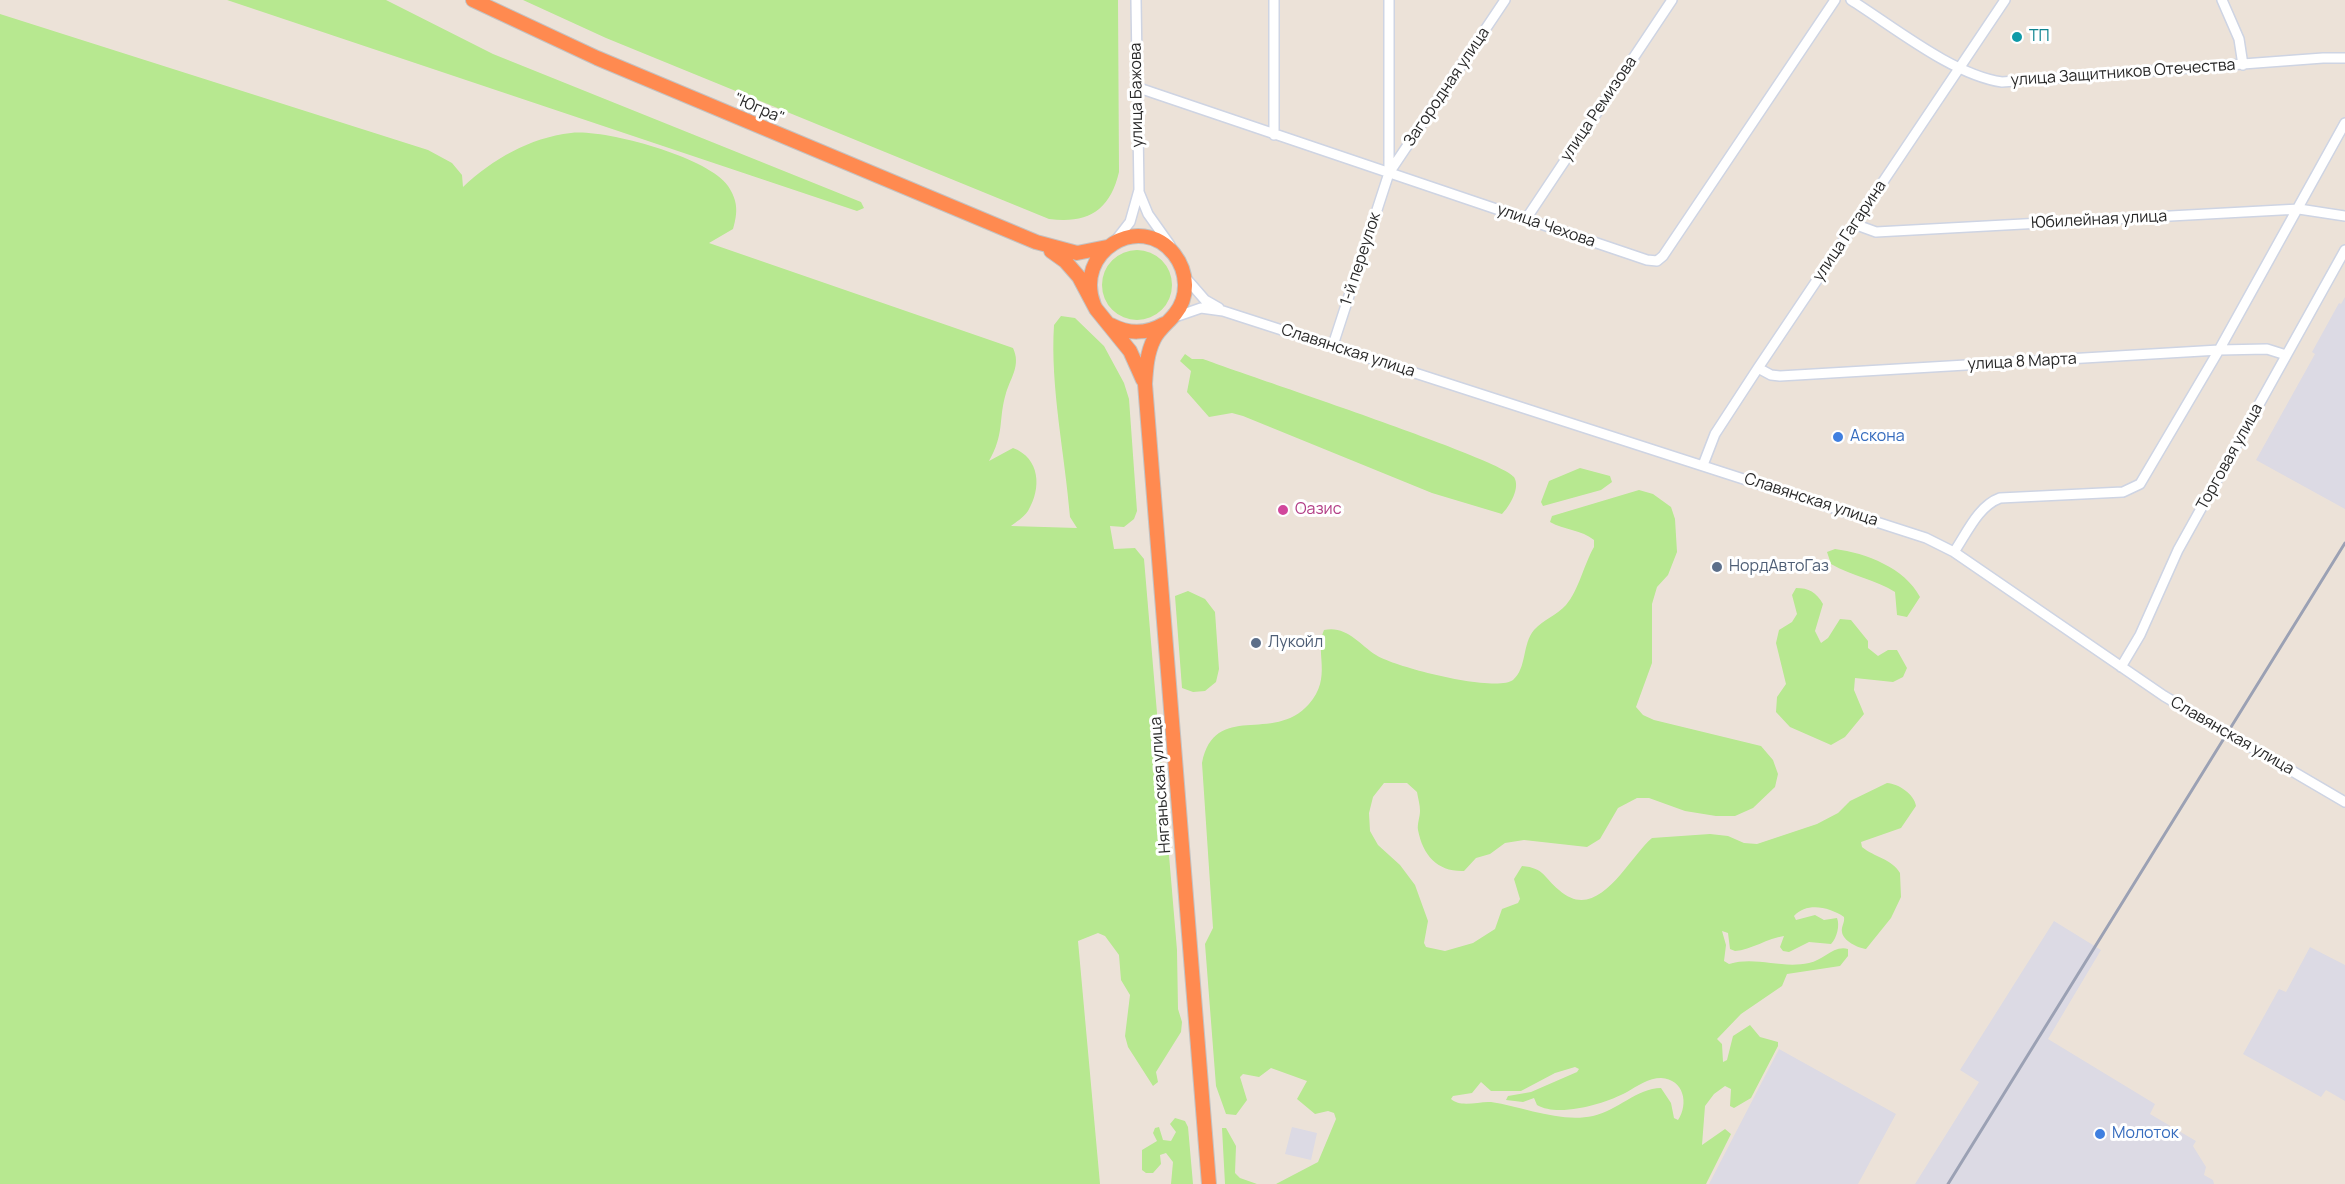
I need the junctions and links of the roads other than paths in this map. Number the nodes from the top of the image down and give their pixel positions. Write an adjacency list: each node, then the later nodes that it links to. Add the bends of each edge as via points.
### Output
1 (473, 0): 23 (highway, "Югра", via 630,72)
2 (1136, 0): 14 (street, улица Бажова)
3 (1274, 0): 16 (street)
4 (1389, 0): 17 (street)
5 (1505, 0): 17 (street, Загородная улица)
6 (1672, 0): 21 (street, улица Ремизова)
7 (1835, 0): 21 (street, улица Чехова, via 1657,261 1647,261)
8 (1851, 0): 13 (street, улица Защитников Отечества)
9 (2005, 0): 13 (street, улица Гагарина)
10 (2222, 0): 12 (street, via 2239,39)
11 (2345, 58): 12 (street, улица Защитников Отечества)
12 (2243, 65): 13 (street, улица Защитников Отечества, via 2012,82 1991,80)
13 (1959, 68): 22 (street, улица Гагарина)
14 (1136, 87): 16 (street, улица Чехова); 18 (street, улица Бажова)
15 (2345, 123): 19 (street)
16 (1274, 135): 17 (street, улица Чехова)
17 (1389, 173): 21 (street, улица Чехова); 31 (street, 1-й переулок)
18 (1139, 190): 24 (street, via 1130,222); 26 (street)
19 (2298, 209): 20 (street, Юбилейная улица); 22 (street, Юбилейная улица, via 1876,232); 32 (street)
20 (2345, 216)
21 (1526, 219)
22 (1854, 224): 34 (street, улица Гагарина)
23 (1036, 243): 24 (highway, via 1077,253); 27 (highway, via 1073,268)
24 (1111, 244): 26 (highway, via 1131,237 1150,238 1167,247); 27 (highway, via 1098,257 1091,272 1089,289)
25 (2345, 250): 33 (street, Торговая улица)
26 (1181, 266): 28 (street, via 1205,300); 29 (highway, via 1183,298)
27 (1094, 304): 30 (highway)
28 (1223, 310): 29 (street, via 1193,309); 31 (street, Славянская улица)
29 (1168, 321): 30 (highway, via 1153,330 1137,332 1121,330); 35 (highway, via 1151,345)
30 (1107, 322): 35 (highway, via 1130,351)
31 (1333, 345): 36 (street, Славянская улица)
32 (2219, 350): 33 (street, улица 8 Марта, via 2267,349); 34 (street, улица 8 Марта, via 1780,376); 37 (street, via 2133,490 2000,498 1980,513)
33 (2286, 355): 38 (street, Торговая улица, via 2178,550 2140,635)
34 (1758, 368): 36 (street, улица Гагарина, via 1715,434)
35 (1145, 384): 40 (highway, Няганьская улица)
36 (1703, 465): 37 (street, Славянская улица, via 1912,532)
37 (1954, 552): 38 (street, Славянская улица)
38 (2121, 667): 39 (street, Славянская улица, via 2202,720)
39 (2345, 802)
40 (1209, 1184)

